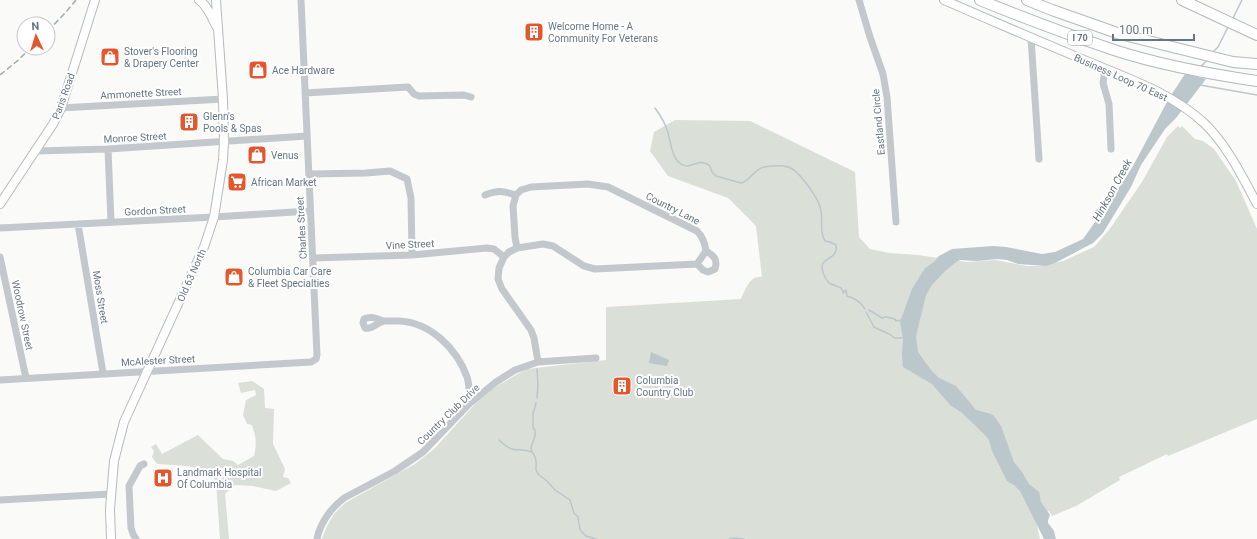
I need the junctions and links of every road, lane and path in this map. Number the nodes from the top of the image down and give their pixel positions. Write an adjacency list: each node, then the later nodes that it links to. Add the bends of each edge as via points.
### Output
1 (95, 0): 19 (main road, Paris Road)
2 (199, 0): 10 (main road, via 203,2)
3 (216, 0): 10 (main road, Old 63 North)
4 (301, 0): 16 (street, Charles Street)
5 (859, 0): 34 (street, Eastland Circle, via 888,97)
6 (944, 0): 12 (main road, Business Loop 70 East)
7 (980, 0): 15 (highway, I 70, via 1115,50 1233,78)
8 (1027, 0): 13 (highway, I 70, via 1120,34 1233,62)
9 (1182, 0): 11 (highway)
10 (219, 33): 18 (main road, Old 63 North)
11 (1255, 34)
12 (1031, 38): 14 (main road, Business Loop 70 East); 25 (street)
13 (1257, 64)
14 (1105, 69): 23 (street, via 1103,83 1109,104); 30 (main road, Business Loop 70 East, via 1149,87 1195,114 1211,130 1241,172)
15 (1257, 81)
16 (305, 93): 17 (street, via 408,87 419,96 464,94); 20 (street, Charles Street)
17 (471, 97)
18 (223, 99): 19 (street, Ammonette Street); 21 (main road, Old 63 North)
19 (61, 108): 24 (main road, Paris Road)
20 (307, 136): 21 (street, Monroe Street); 26 (street, Charles Street)
21 (224, 142): 22 (street, Monroe Street); 32 (main road, Old 63 North, via 221,180)
22 (108, 149): 24 (street, Monroe Street); 33 (street)
23 (1111, 149)
24 (36, 151): 29 (main road, Paris Road)
25 (1039, 159)
26 (309, 174): 31 (street, Charles Street); 39 (street, via 390,171 407,180 411,198)
27 (485, 195): 28 (street, via 497,190)
28 (516, 196): 37 (street, via 513,206); 38 (street, Country Lane, via 521,190 531,187 588,184 608,187 697,231 703,237)
29 (0, 204)
30 (1257, 204)
31 (310, 210): 32 (street, Gordon Street); 42 (street, Charles Street)
32 (214, 217): 33 (street, Gordon Street); 48 (main road, Old 63 North, via 204,247)
33 (111, 222): 35 (street, Gordon Street)
34 (896, 222)
35 (78, 224): 36 (street, Gordon Street); 49 (street, Moss Street)
36 (0, 228)
37 (516, 248): 41 (street); 43 (street, via 543,244 553,246 584,266 596,269)
38 (706, 251): 43 (street); 43 (street, via 716,259 715,269 708,272)
39 (412, 255): 41 (street, Vine Street, via 487,248 494,249); 42 (street, Vine Street)
40 (0, 257): 50 (street, Woodrow Street)
41 (504, 257): 47 (street, via 498,279 534,338)
42 (313, 258): 46 (street, Charles Street)
43 (697, 264)
44 (383, 321): 52 (street, via 401,321 426,328 448,346 459,360 467,378)
45 (596, 358): 47 (street, Country Club Drive)
46 (316, 359): 48 (street, McAlester Street, via 312,362)
47 (538, 362): 52 (street, Country Club Drive, via 515,370)
48 (148, 370): 49 (street, McAlester Street); 54 (main road, Old 63 North, via 124,422 114,461)
49 (103, 373): 50 (street, McAlester Street)
50 (26, 378): 51 (street, McAlester Street)
51 (0, 380)
52 (469, 404): 56 (street, Country Club Drive, via 423,452 396,471 344,498 325,519)
53 (144, 464): 58 (street, via 140,466 129,486 131,528)
54 (111, 494): 55 (street); 57 (main road, Old 63 North)
55 (0, 500)
56 (316, 537)
57 (111, 539)
58 (136, 539)

